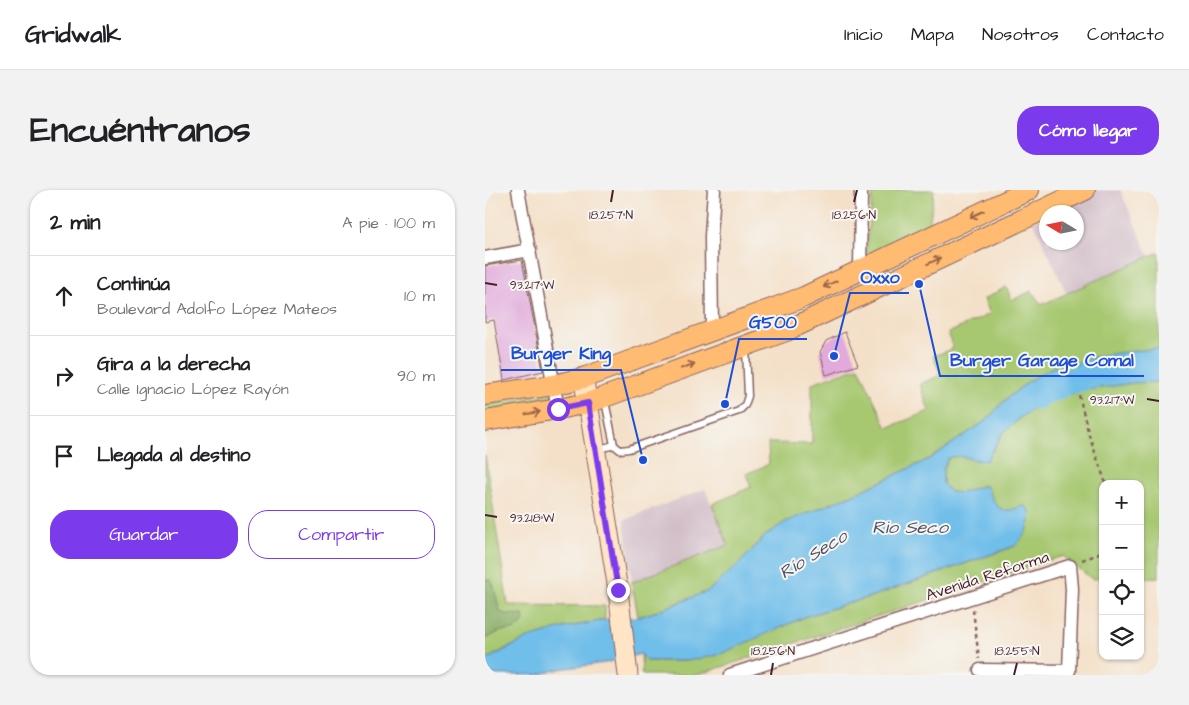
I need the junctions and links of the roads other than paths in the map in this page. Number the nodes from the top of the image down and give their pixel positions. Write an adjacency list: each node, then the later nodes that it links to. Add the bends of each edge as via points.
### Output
1 (518, 190): 7 (street)
2 (714, 190): 10 (street)
3 (861, 190): 9 (street)
4 (1085, 190): 6 (main road)
5 (1025, 192): 6 (main road); 9 (main road, one-way to 9)
6 (1031, 215): 11 (main road, one-way to 6, via 786,331)
7 (530, 250): 8 (street); 13 (street)
8 (485, 258)
9 (861, 270): 10 (main road, one-way to 10, via 804,297)
10 (712, 331): 12 (main road)
11 (746, 346): 15 (main road, one-way to 11); 18 (lane, via 748,396 739,411 629,449 620,450)
12 (583, 378): 13 (main road); 15 (main road)
13 (554, 385): 14 (main road); 16 (street)
14 (485, 396)
15 (596, 400): 16 (main road); 18 (lane); 19 (main road)
16 (558, 409): 17 (main road, one-way to 16)
17 (485, 421)
18 (615, 446): 19 (lane)
19 (596, 450): 21 (main road)
20 (980, 670): 22 (street, Avenida Reforma, via 1069,671 1070,566)
21 (628, 675)
22 (730, 675)

